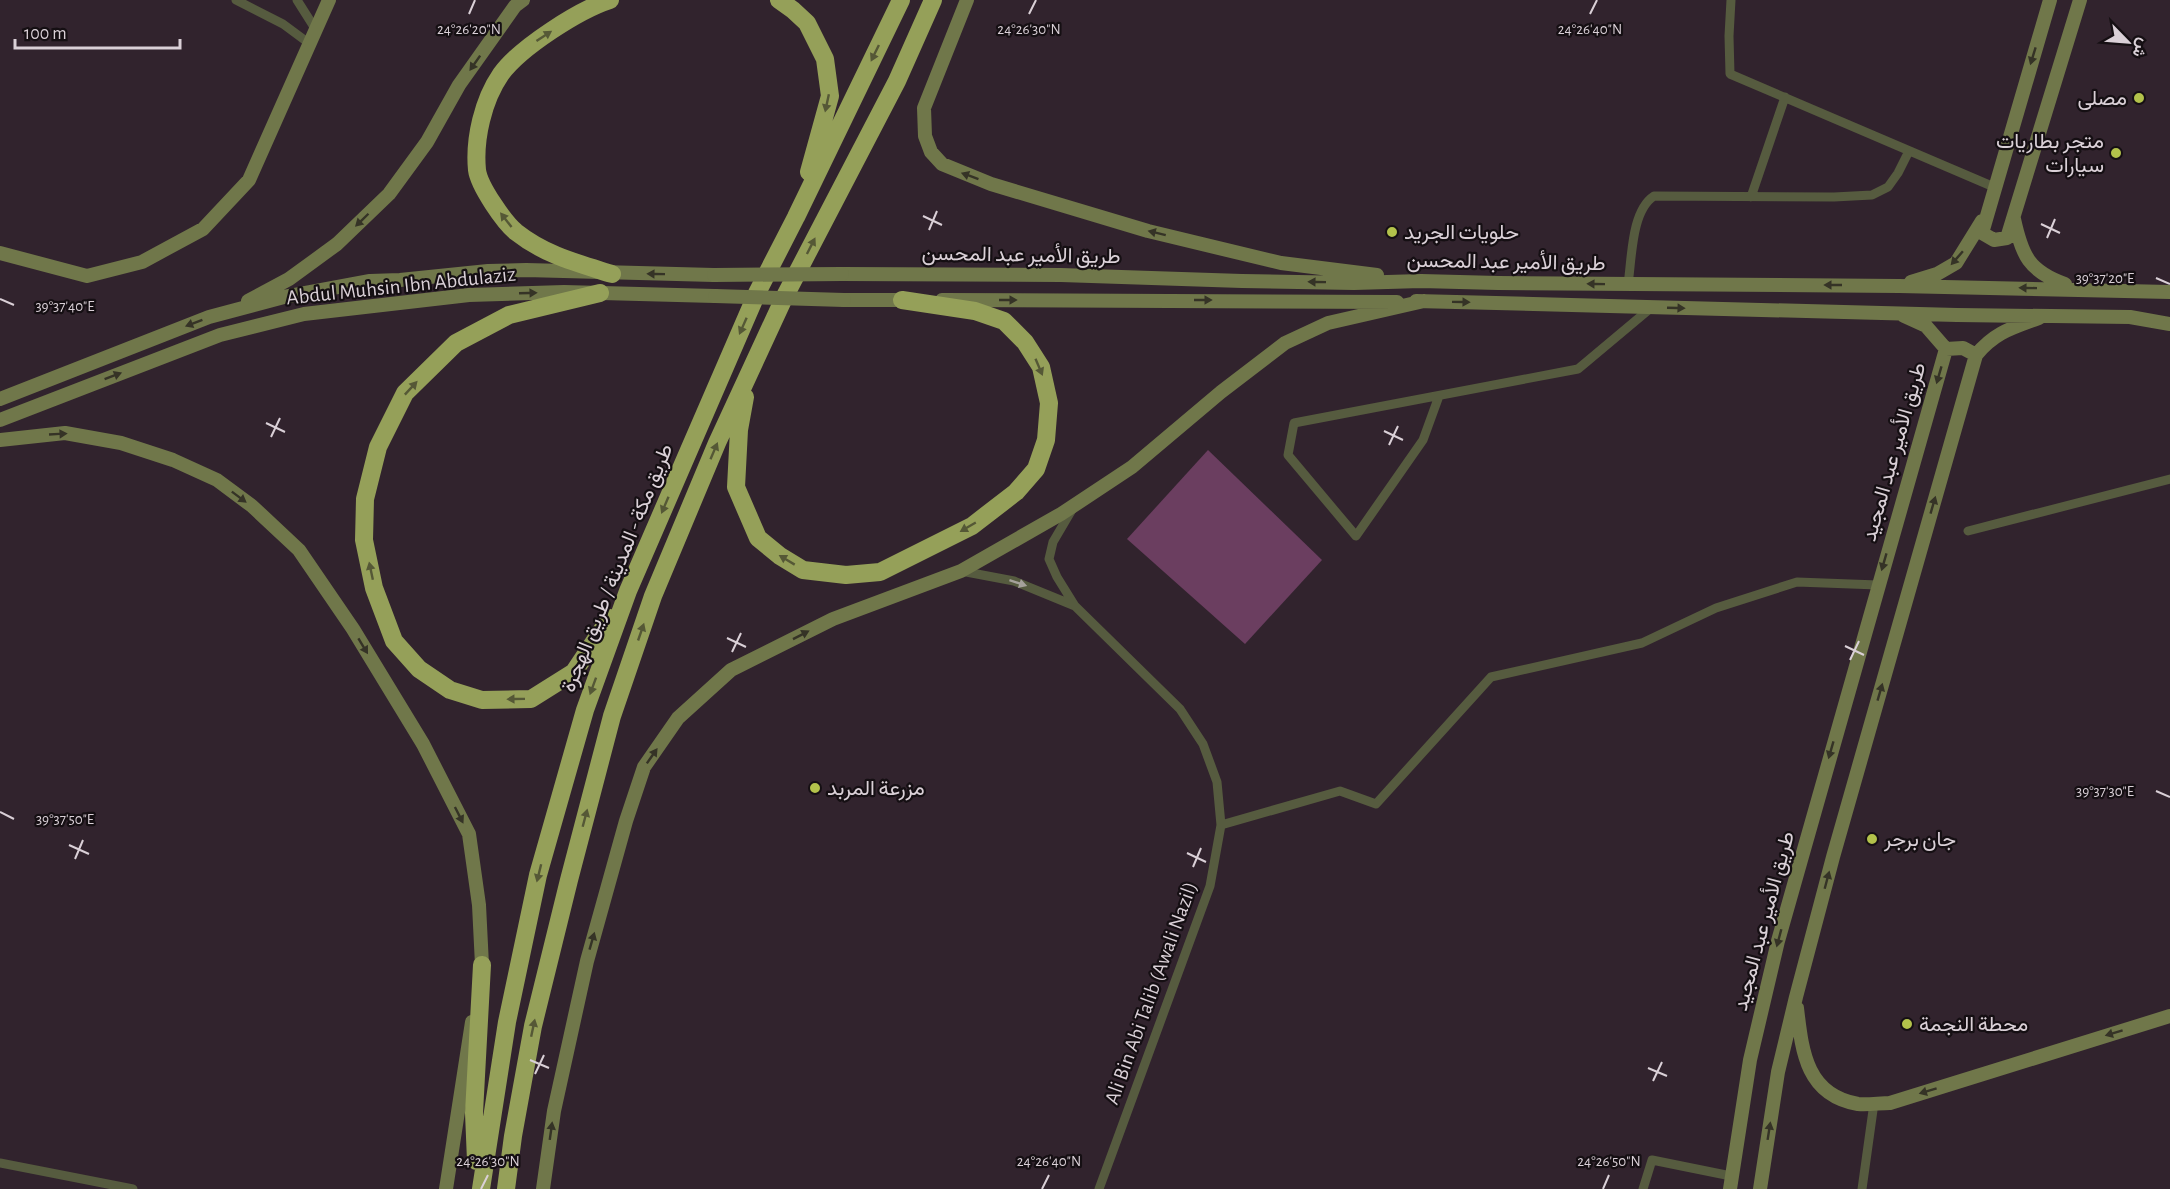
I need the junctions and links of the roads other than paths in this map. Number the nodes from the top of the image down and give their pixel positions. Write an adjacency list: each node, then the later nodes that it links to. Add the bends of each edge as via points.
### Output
1 (236, 0): 15 (street, via 283,24)
2 (297, 0): 14 (street)
3 (329, 0): 14 (main road)
4 (523, 0): 37 (main road, one-way to 37, via 459,85 427,142 389,194 337,244 289,279)
5 (610, 0): 25 (highway, one-way to 5, via 552,255 514,231 491,200 477,172 478,135 486,102 502,73 539,38)
6 (779, 0): 22 (highway, one-way to 22, via 807,23 825,59 830,96)
7 (901, 0): 22 (highway, طريق مكة - المدينة / طريق الهجرة, one-way to 22)
8 (933, 0): 43 (highway, one-way to 8, via 897,81)
9 (957, 0): 16 (main road)
10 (967, 0): 16 (main road)
11 (1731, 0): 17 (street, via 1731,74)
12 (2050, 0): 19 (main road, one-way to 19)
13 (2080, 0): 23 (main road)
14 (316, 30): 15 (main road)
15 (310, 44): 24 (main road, via 249,180 203,229 142,262 87,276)
16 (941, 65): 27 (main road, one-way to 16, via 1281,263 1125,224 963,174 942,164 931,152 925,136 924,108)
17 (1785, 97): 18 (street); 20 (street)
18 (1909, 151): 19 (street); 20 (street, via 1888,187 1872,195)
19 (1994, 188): 21 (main road)
20 (1751, 197): 28 (street, via 1654,196 1648,200 1637,220)
21 (1988, 209): 23 (main road, via 1982,232 1994,240 2007,238); 29 (main road, one-way to 29, via 1956,263)
22 (796, 217): 53 (highway, طريق مكة - المدينة / طريق الهجرة, one-way to 53, via 757,293)
23 (2014, 217): 30 (main road, via 2023,254 2034,268 2047,278)
24 (0, 254)
25 (612, 274): 26 (main road, Abdul Muhsin Ibn Abdulaziz, one-way to 25); 37 (main road, Abdul Muhsin Ibn Abdulaziz, via 488,271 370,281)
26 (714, 275): 27 (main road, طريق الأمير عبد المحسن, one-way to 26, bridge)
27 (1421, 281): 28 (main road, طريق الأمير عبد المحسن, one-way to 27)
28 (1628, 284): 29 (main road, طريق الأمير عبد المحسن, one-way to 28)
29 (1899, 286): 30 (main road, طريق الأمير عبد المحسن, one-way to 29)
30 (2075, 288): 31 (main road, طريق الأمير عبد المحسن)
31 (2170, 292)
32 (600, 293): 33 (main road, Abdul Muhsin Ibn Abdulaziz, bridge); 46 (main road, Abdul Muhsin Ibn Abdulaziz, one-way to 32, via 220,335 304,314 469,295); 53 (highway, one-way to 32, via 574,672 531,699 482,700 450,690 419,669 394,641 374,588 364,540 365,499 378,447 405,393 456,343 509,315)
33 (844, 300): 34 (main road, طريق الأمير عبد المحسن)
34 (902, 300): 35 (main road, طريق الأمير عبد المحسن, one-way to 35); 43 (highway, one-way to 43, via 975,311 1004,321 1025,342 1041,367 1049,403 1046,440 1036,469 1016,492 972,526 880,572 846,575 803,570 758,538 736,487 739,430)
35 (1424, 301): 36 (main road, طريق الأمير عبد المحسن, one-way to 36); 49 (main road, via 1328,323 1285,343 1131,467)
36 (1652, 307): 38 (main road, طريق الأمير عبد المحسن, one-way to 38); 44 (street, via 1578,369)
37 (228, 312): 45 (main road, Abdul Muhsin Ibn Abdulaziz, one-way to 45)
38 (1900, 314): 39 (main road, طريق الأمير عبد المحسن); 41 (main road, via 1926,326)
39 (2047, 315): 40 (main road, طريق الأمير عبد المحسن, via 2130,317); 42 (main road, via 1999,333)
40 (2170, 324)
41 (1946, 349): 42 (main road, طريق الأمير عبد المجيد, via 1963,348); 52 (main road, طريق الأمير عبد المجيد, one-way to 52)
42 (1976, 355): 57 (main road, one-way to 42)
43 (748, 374): 65 (highway, one-way to 43, via 533,1026 612,716 653,596)
44 (1439, 396): 44 (street, via 1294,423 1288,455 1356,536 1423,440)
45 (0, 399)
46 (0, 420)
47 (0, 440): 56 (main road, one-way to 56, via 65,433 122,443 173,460 217,480 252,506 298,550 353,629 423,744 468,834 479,905)
48 (2170, 479): 50 (street)
49 (1075, 505): 51 (main road); 54 (street, via 1053,542 1049,559)
50 (1968, 531)
51 (961, 571): 54 (street, one-way to 54, via 1014,581); 66 (main road, one-way to 51, via 554,1111 586,961 644,767 678,718 731,670 833,619)
52 (1878, 585): 55 (street, via 1797,582 1716,608 1642,643 1491,677 1376,804 1340,791); 61 (main road, طريق الأمير عبد المجيد, one-way to 61, via 1778,941 1749,1060)
53 (628, 591): 64 (highway, طريق مكة - المدينة / طريق الهجرة, one-way to 64, via 585,710 538,875 507,1023)
54 (1075, 606): 55 (street, Ali Bin Abi Talib (Awali Nazil), via 1180,709 1203,744 1217,782)
55 (1221, 825): 67 (street, Ali Bin Abi Talib (Awali Nazil), via 1210,886)
56 (482, 965): 63 (main road); 64 (highway, via 474,1113)
57 (1796, 997): 59 (main road, via 1802,1046 1811,1075 1831,1095 1858,1104); 69 (main road, one-way to 57, via 1778,1072)
58 (2170, 1016): 59 (main road, one-way to 59, via 1890,1103)
59 (1874, 1103): 70 (street)
60 (0, 1163): 62 (street)
61 (1730, 1182): 68 (street, via 1652,1160)
62 (133, 1189)
63 (446, 1189)
64 (479, 1189)
65 (506, 1189)
66 (543, 1189)
67 (1099, 1189)
68 (1643, 1189)
69 (1760, 1189)
70 (1862, 1189)

